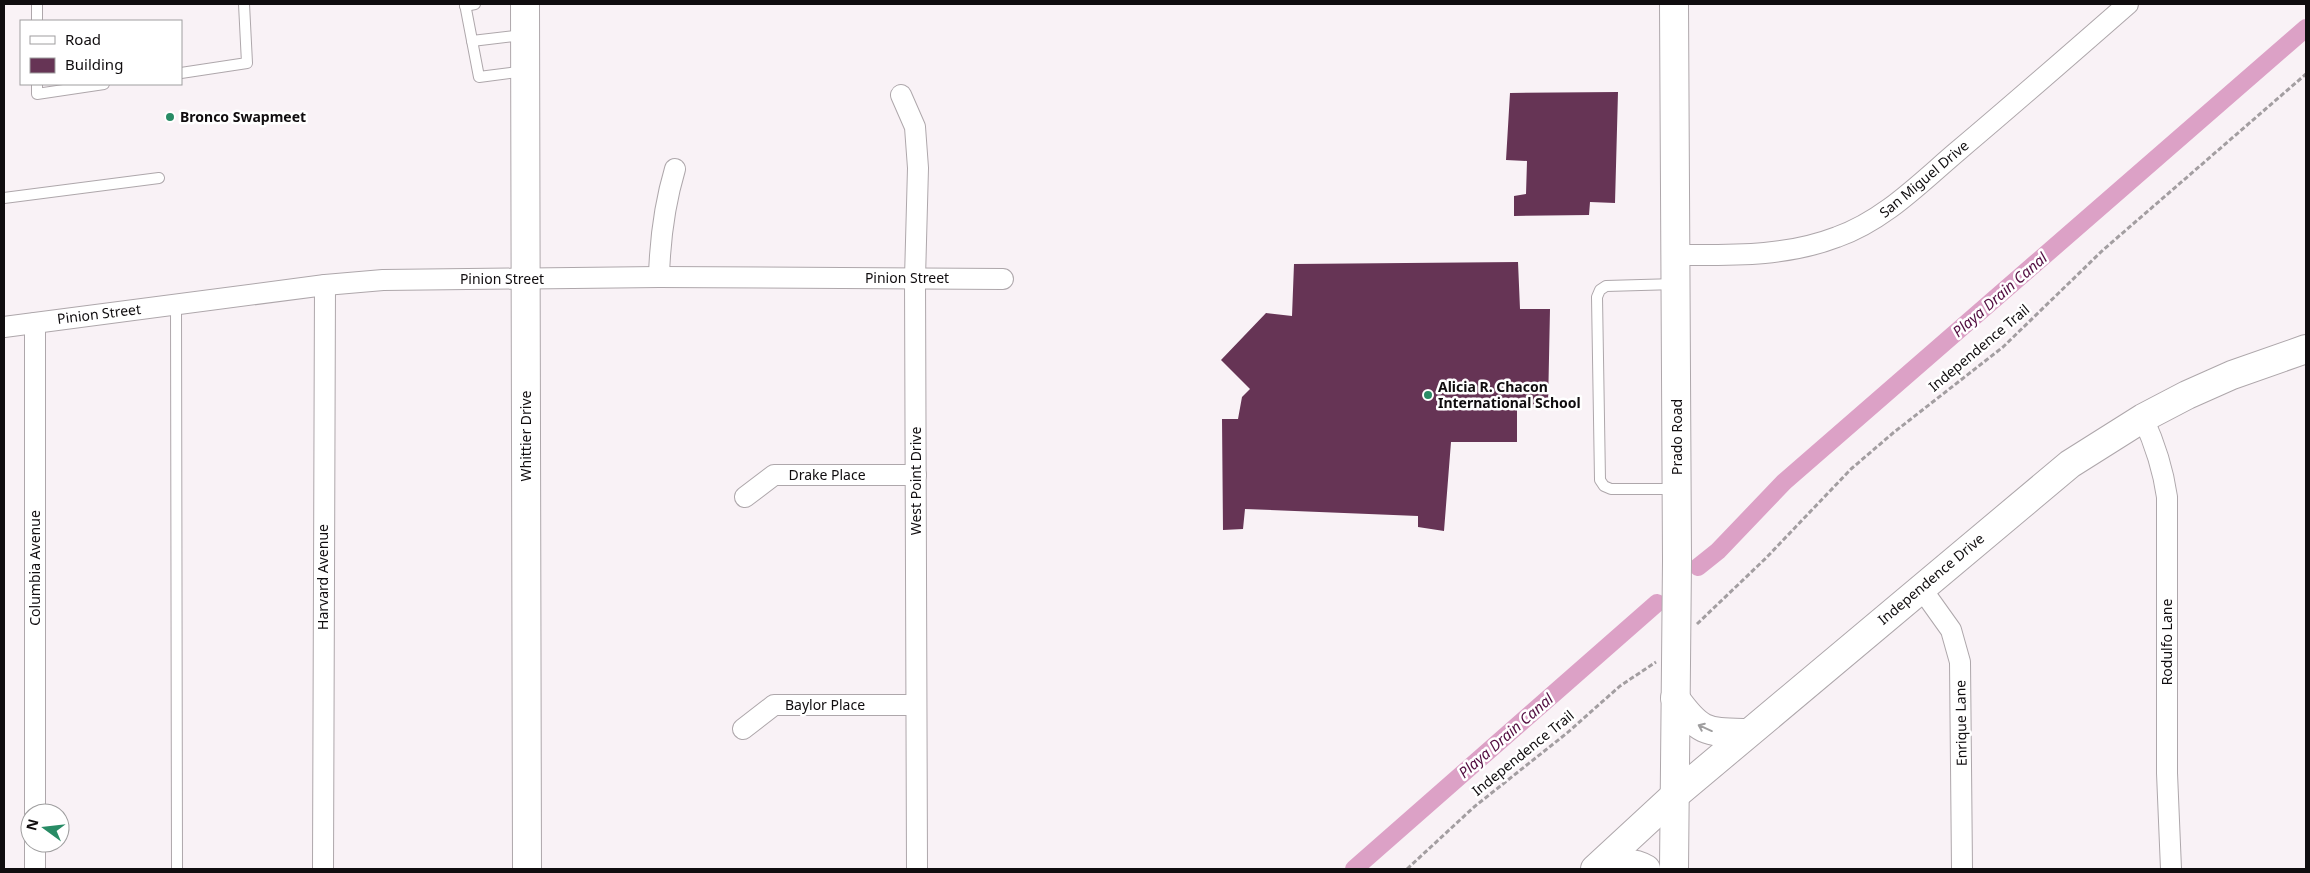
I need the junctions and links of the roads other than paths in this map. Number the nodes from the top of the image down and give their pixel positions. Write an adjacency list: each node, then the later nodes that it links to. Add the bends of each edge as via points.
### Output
1 (37, 4): 7 (lane)
2 (244, 4): 11 (lane, via 247,63)
3 (525, 4): 8 (street, Whittier Drive)
4 (1674, 4): 18 (street, Prado Road)
5 (2128, 4): 18 (street, San Miguel Drive, via 1874,220 1838,237 1774,253)
6 (468, 5): 9 (lane)
7 (37, 20)
8 (525, 34): 9 (lane); 10 (street, Whittier Drive)
9 (472, 41): 10 (lane, via 479,77)
10 (525, 72): 21 (street, Whittier Drive)
11 (182, 73)
12 (37, 85): 13 (lane, via 36,94)
13 (97, 85)
14 (901, 95): 20 (street, West Point Drive, via 915,127 918,168)
15 (675, 168): 19 (street, via 660,235)
16 (159, 178): 17 (lane)
17 (4, 198)
18 (1677, 255): 23 (street, Prado Road)
19 (659, 277): 20 (street, Pinion Street); 21 (street, Pinion Street)
20 (915, 278): 22 (street, Pinion Street); 30 (street, West Point Drive)
21 (526, 279): 24 (street, Pinion Street, via 383,280); 44 (street, Whittier Drive)
22 (1003, 279)
23 (1677, 284): 31 (street, Prado Road); 31 (lane, via 1606,286 1597,297 1600,480 1612,489)
24 (325, 285): 25 (street, Pinion Street); 43 (street, Harvard Avenue)
25 (176, 304): 26 (street, Pinion Street); 42 (lane)
26 (35, 323): 27 (street, Pinion Street); 39 (street, Columbia Avenue)
27 (4, 327)
28 (2306, 350): 29 (street, Independence Drive, via 2232,375)
29 (2143, 418): 33 (street, Independence Drive, via 2070,464); 51 (street, Rodulfo Lane, via 2164,472 2166,497 2167,773)
30 (916, 475): 32 (street, Drake Place, via 774,475); 35 (street, West Point Drive)
31 (1677, 489): 34 (street, Prado Road, via 1677,560 1686,621)
32 (745, 497)
33 (1921, 588): 37 (street, Independence Drive); 50 (street, Enrique Lane, via 1951,630 1960,662)
34 (1675, 698): 37 (street, one-way to 34, via 1705,729 1694,723); 38 (street, Prado Road)
35 (916, 705): 36 (street, Baylor Place, via 774,705); 45 (street, West Point Drive)
36 (743, 729)
37 (1748, 733): 38 (street, Independence Drive)
38 (1674, 796): 46 (street, Independence Drive); 49 (street, Prado Road)
39 (35, 803)
40 (35, 853): 41 (street)
41 (35, 869)
42 (177, 869)
43 (323, 869)
44 (527, 869)
45 (917, 869)
46 (1595, 869)
47 (1601, 869): 48 (street, via 1633,863)
48 (1646, 869)
49 (1674, 869)
50 (1962, 869)
51 (2171, 869)

